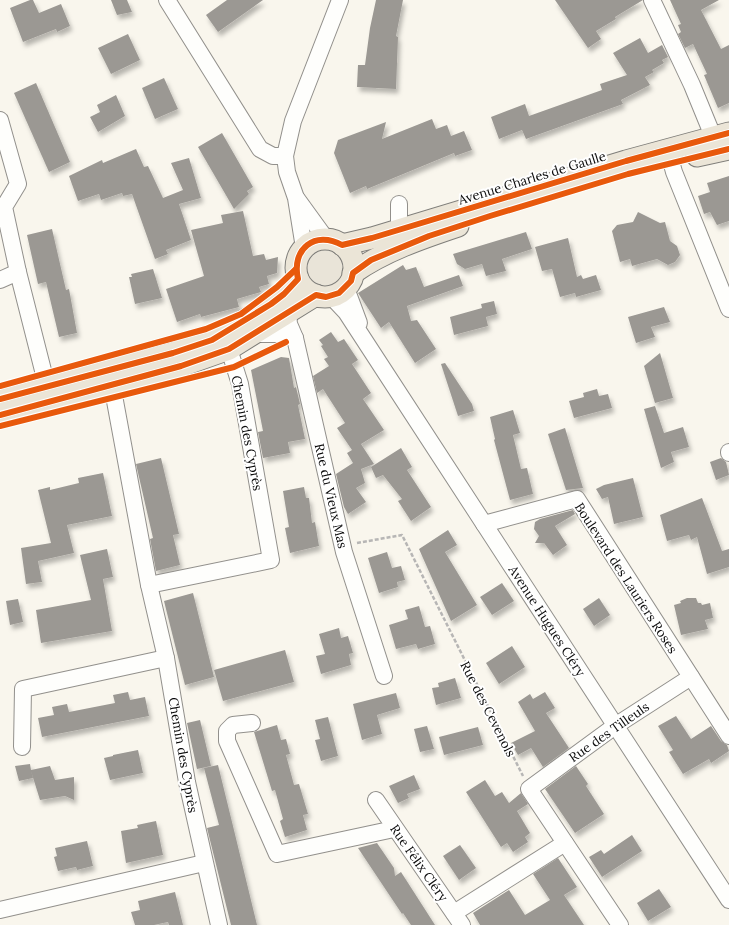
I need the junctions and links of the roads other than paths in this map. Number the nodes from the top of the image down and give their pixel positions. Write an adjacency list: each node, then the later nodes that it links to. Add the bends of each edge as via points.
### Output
1 (166, 0): 6 (street, via 260,149 273,156)
2 (340, 0): 6 (street, via 293,121)
3 (652, 0): 5 (street)
4 (0, 120): 11 (street, via 18,184 4,207)
5 (723, 143): 7 (main road, Avenue Charles de Gaulle)
6 (286, 156): 8 (street, via 286,172)
7 (670, 156): 10 (main road, Avenue Charles de Gaulle); 19 (street)
8 (296, 198): 13 (street); 14 (street)
9 (399, 204): 12 (street)
10 (488, 210): 12 (main road, Avenue Charles de Gaulle); 18 (main road, Avenue Charles de Gaulle, via 372,260)
11 (4, 222): 15 (street)
12 (399, 229): 13 (main road, Avenue Charles de Gaulle)
13 (334, 242): 14 (main road, via 318,240); 18 (main road, via 351,256)
14 (304, 248): 16 (main road, via 297,261)
15 (18, 272): 17 (street); 25 (street)
16 (298, 279): 18 (main road, via 307,291); 24 (main road, via 271,304 212,340)
17 (0, 280)
18 (336, 288): 20 (main road, Avenue Charles de Gaulle); 28 (street, Avenue Hugues Cléry, via 346,312 364,342)
19 (729, 309)
20 (288, 312): 21 (main road, Avenue Charles de Gaulle); 22 (street, Rue du Vieux Mas, via 289,324)
21 (254, 334): 22 (street, via 282,334); 23 (main road, Avenue Charles de Gaulle)
22 (295, 338): 31 (street, Rue du Vieux Mas, via 343,546)
23 (229, 349): 24 (main road, Avenue Charles de Gaulle, via 181,366); 29 (street, Chemin des Cyprès, via 240,384 271,560)
24 (111, 378): 25 (main road); 29 (street, Chemin des Cyprès)
25 (49, 394): 26 (main road); 27 (main road)
26 (0, 398)
27 (0, 415)
28 (484, 524): 32 (street, Boulevard des Lauriers Roses, via 578,499); 34 (street, Avenue Hugues Cléry)
29 (149, 585): 30 (street, Chemin des Cyprès)
30 (166, 658): 36 (street, via 23,689); 40 (street, Chemin des Cyprès)
31 (384, 676)
32 (691, 677): 34 (street, Rue des Tilleuls); 35 (street, Boulevard des Lauriers Roses)
33 (252, 723): 38 (street, via 233,725 227,731 227,741 277,854)
34 (616, 726): 39 (street, Rue des Tilleuls, via 529,789); 41 (street, Avenue Hugues Cléry)
35 (729, 736)
36 (22, 747)
37 (376, 800): 38 (street, Rue Félix Cléry)
38 (394, 828): 43 (street, Rue Félix Cléry)
39 (565, 844): 43 (street); 45 (street)
40 (204, 863): 42 (street); 44 (street, Chemin des Cyprès)
41 (726, 890)
42 (0, 910)
43 (458, 919)
44 (219, 925)
45 (620, 925)

